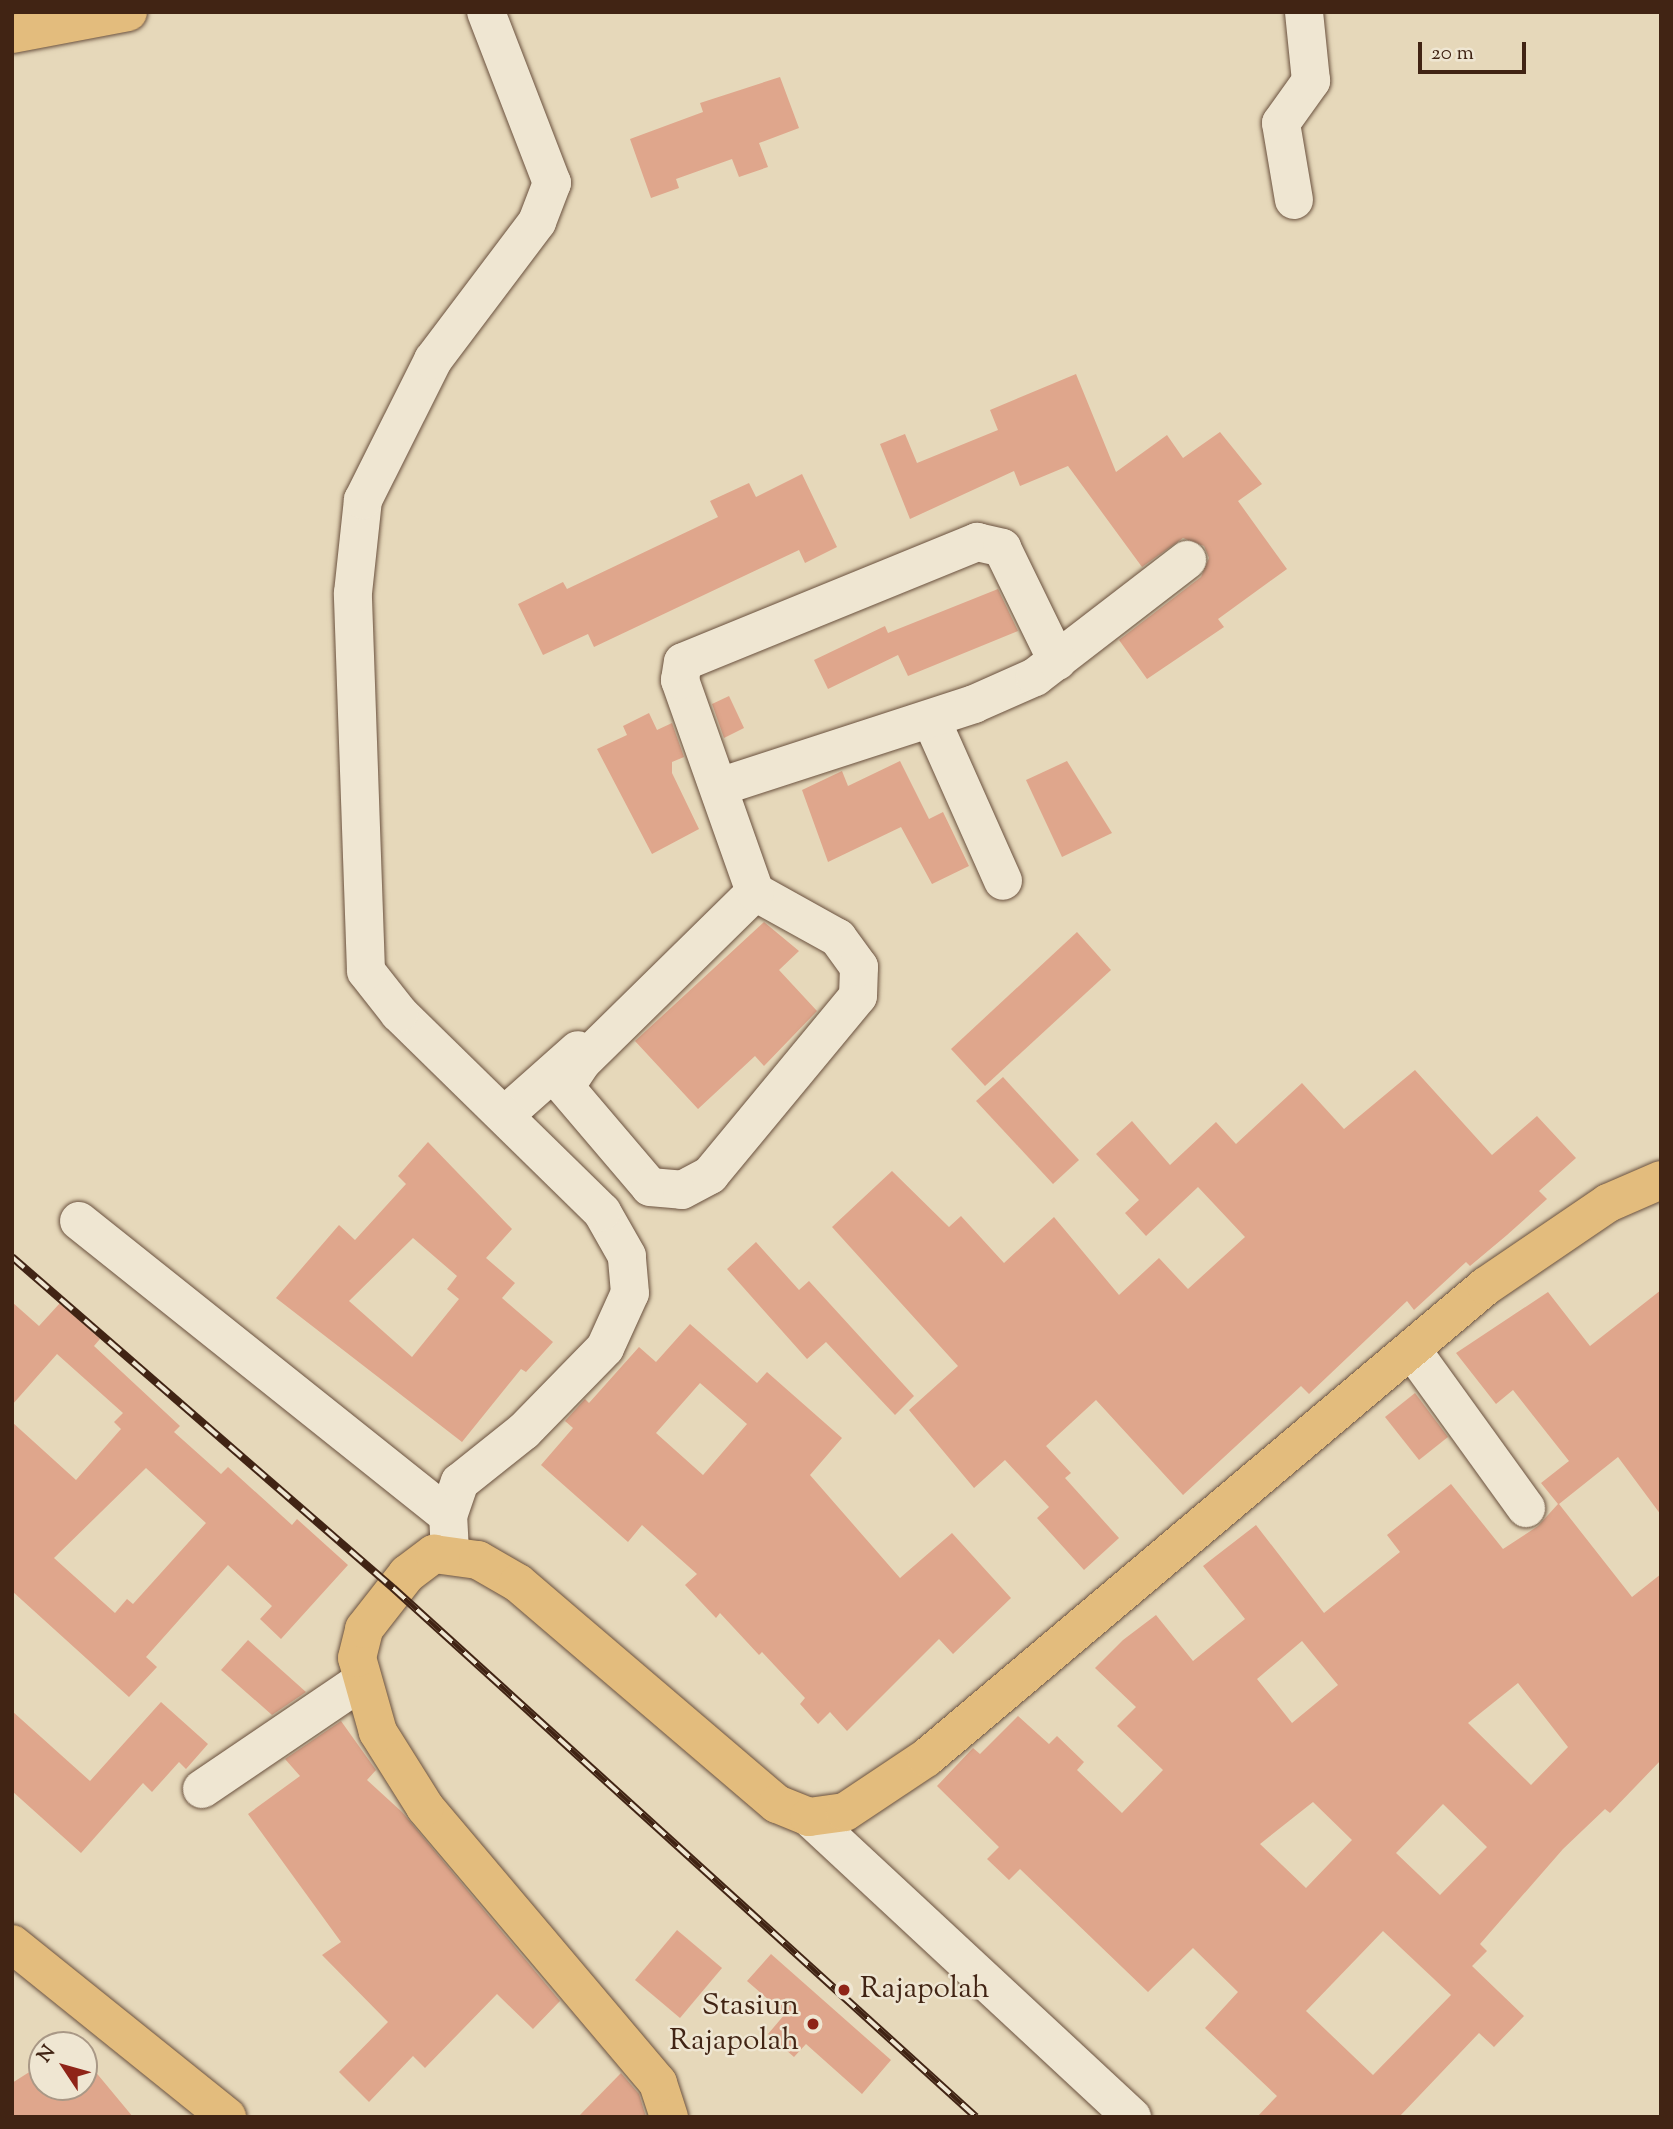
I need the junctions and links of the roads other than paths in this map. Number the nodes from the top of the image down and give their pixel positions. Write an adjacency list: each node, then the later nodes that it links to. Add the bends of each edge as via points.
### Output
1 (128, 12): 4 (main road)
2 (486, 12): 14 (street, via 552,183 549,200 433,360 376,464 363,500 353,593 366,971 400,1013)
3 (1304, 12): 5 (street, via 1311,81 1282,123)
4 (12, 34)
5 (1294, 200)
6 (1187, 560): 8 (street)
7 (661, 648): 10 (street)
8 (1057, 661): 9 (street, via 1035,677); 10 (street, via 1002,548 977,542 939,556 688,656 680,680)
9 (932, 719): 10 (street); 11 (street)
10 (719, 787): 12 (street); 14 (street, via 731,848 730,888 601,1030)
11 (1003, 881)
12 (755, 892): 13 (street); 13 (street, via 838,938 859,967 858,996 710,1175 682,1190 650,1186)
13 (565, 1087): 14 (street)
14 (506, 1114): 19 (street, via 602,1212 627,1256 630,1293 605,1348 524,1431 460,1482)
15 (1661, 1180): 17 (main road, via 1608,1203 1561,1235)
16 (79, 1221): 19 (street)
17 (1412, 1350): 18 (street); 22 (main road, via 926,1758 845,1812)
18 (1527, 1508)
19 (449, 1534): 20 (main road, via 434,1554 382,1600 364,1629); 22 (main road, via 518,1583 777,1804)
20 (360, 1682): 21 (street); 25 (main road, via 378,1732 425,1807 658,2083)
21 (202, 1789)
22 (809, 1817): 26 (street)
23 (12, 1944): 24 (main road)
24 (227, 2117)
25 (669, 2117)
26 (1132, 2117)

